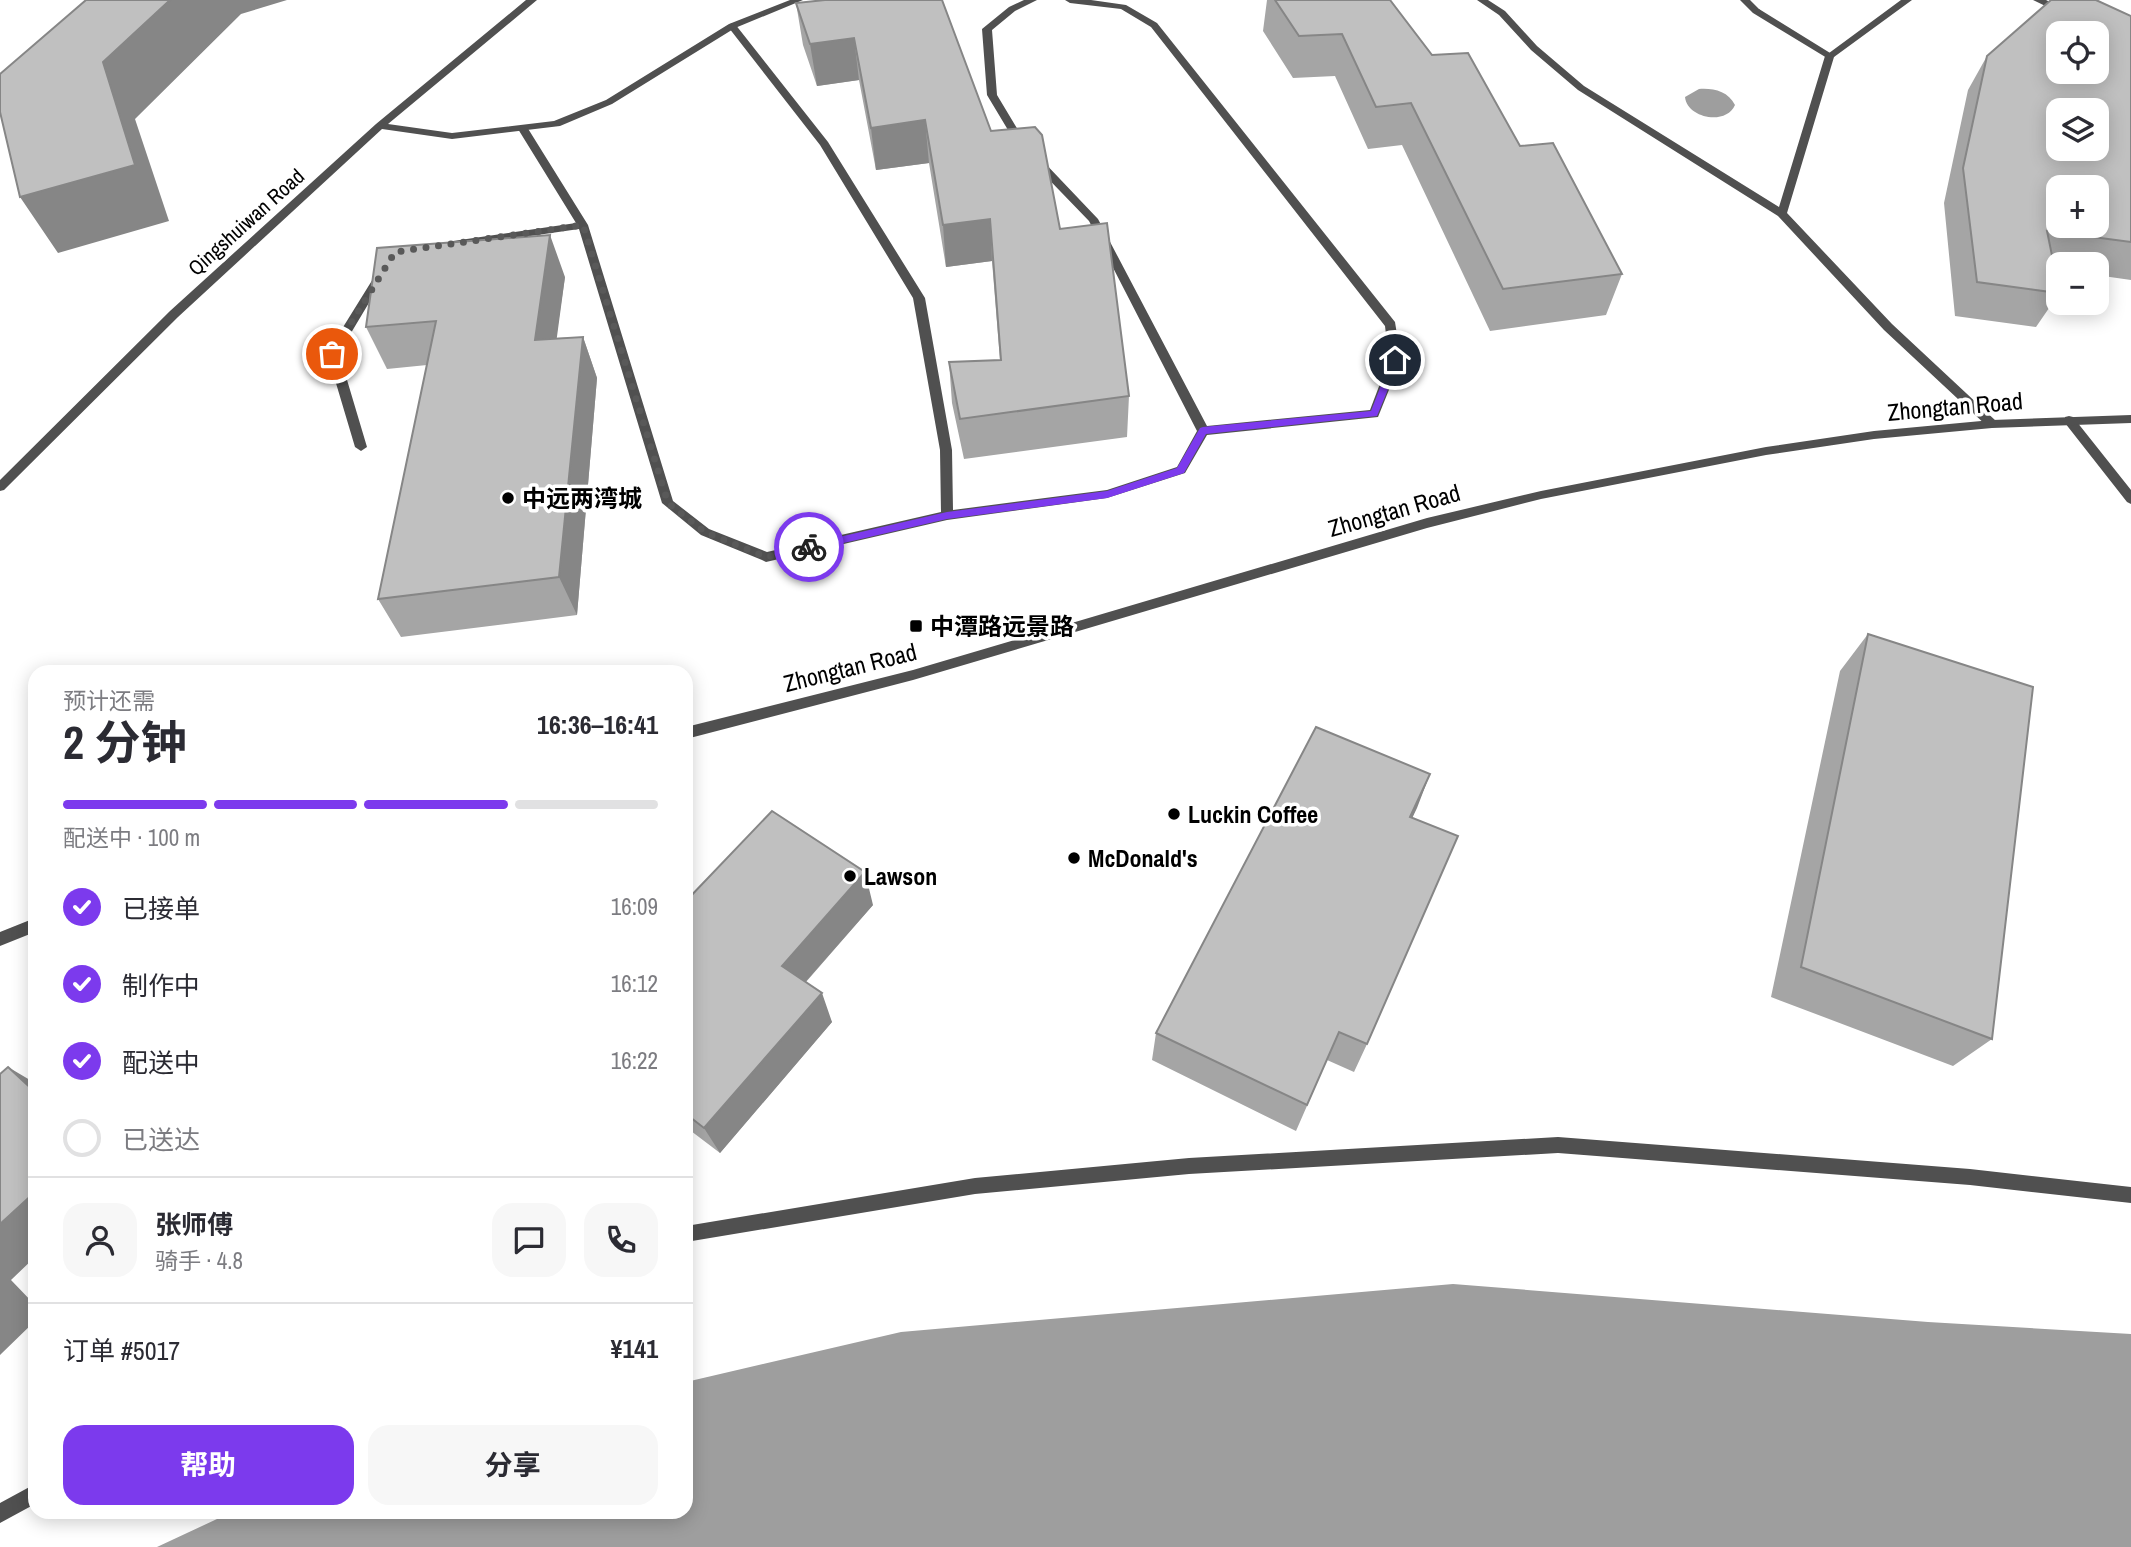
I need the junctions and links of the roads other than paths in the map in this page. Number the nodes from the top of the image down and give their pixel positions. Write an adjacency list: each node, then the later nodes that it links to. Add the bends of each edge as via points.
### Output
1 (532, 0): 12 (street, Qingshuiwan Road)
2 (798, 0): 10 (street)
3 (1032, 0): 21 (street, via 987,29 992,95 1020,143 1093,219)
4 (1070, 0): 21 (street, via 1123,7 1154,25 1391,325 1395,360 1374,414)
5 (1482, 0): 14 (street, via 1502,13 1581,88)
6 (1745, 0): 11 (street)
7 (1907, 0): 11 (street)
8 (2038, 0): 9 (street)
9 (2073, 16)
10 (732, 26): 13 (street, via 609,102 556,124); 25 (street, via 824,144 919,298 946,450)
11 (1830, 56): 14 (street)
12 (380, 126): 13 (street, via 452,136); 23 (street, Qingshuiwan Road, via 174,314)
13 (523, 129): 15 (street)
14 (1782, 214): 20 (street, via 1888,327)
15 (583, 225): 16 (street); 25 (street, via 668,503 705,532 766,557)
16 (436, 246)
17 (388, 263): 22 (street, via 332,354)
18 (2131, 419): 19 (street, Zhongtan Road)
19 (2069, 421): 20 (street, Zhongtan Road); 24 (street)
20 (1992, 424): 26 (street, Zhongtan Road, via 1766,451 1528,498 1427,523 913,675)
21 (1203, 431): 25 (street, via 1181,470 1107,494)
22 (361, 447)
23 (0, 487)
24 (2131, 499)
25 (947, 516)
26 (693, 731)
27 (28, 928): 28 (street)
28 (0, 939)
29 (2131, 1195): 30 (street, via 1970,1177 1558,1145 1189,1166 975,1186)
30 (693, 1233)
31 (28, 1497): 32 (street)
32 (0, 1514)

